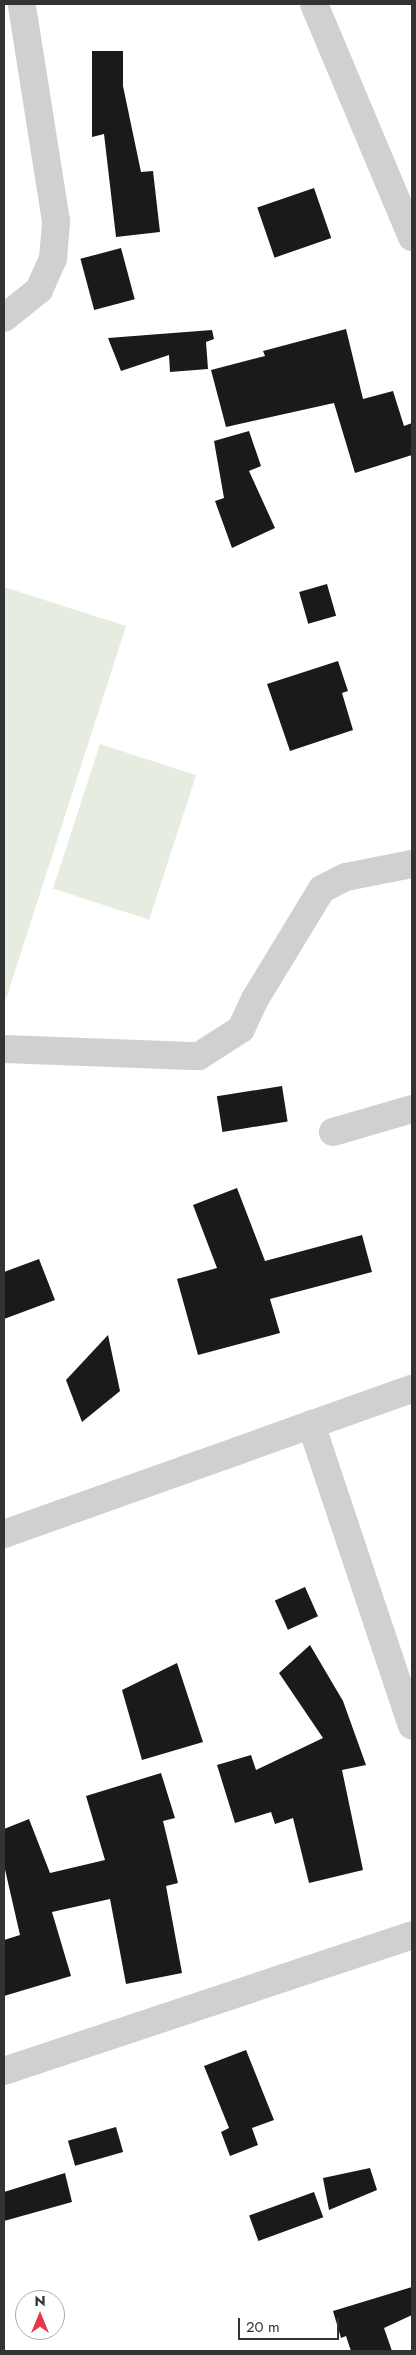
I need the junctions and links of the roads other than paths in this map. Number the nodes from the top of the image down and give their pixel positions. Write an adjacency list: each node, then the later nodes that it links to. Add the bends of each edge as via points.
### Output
1 (314, 4): 3 (street)
2 (18, 7): 4 (street, via 56,221 53,258 39,290)
3 (412, 237)
4 (4, 318)
5 (412, 864): 6 (street, via 346,877 322,889 255,999 241,1029 199,1056)
6 (4, 1049)
7 (412, 1109): 8 (street)
8 (333, 1132)
9 (412, 1389): 10 (street)
10 (311, 1424): 11 (street); 12 (street)
11 (4, 1534)
12 (412, 1726)
13 (412, 1935): 14 (street)
14 (4, 2071)

